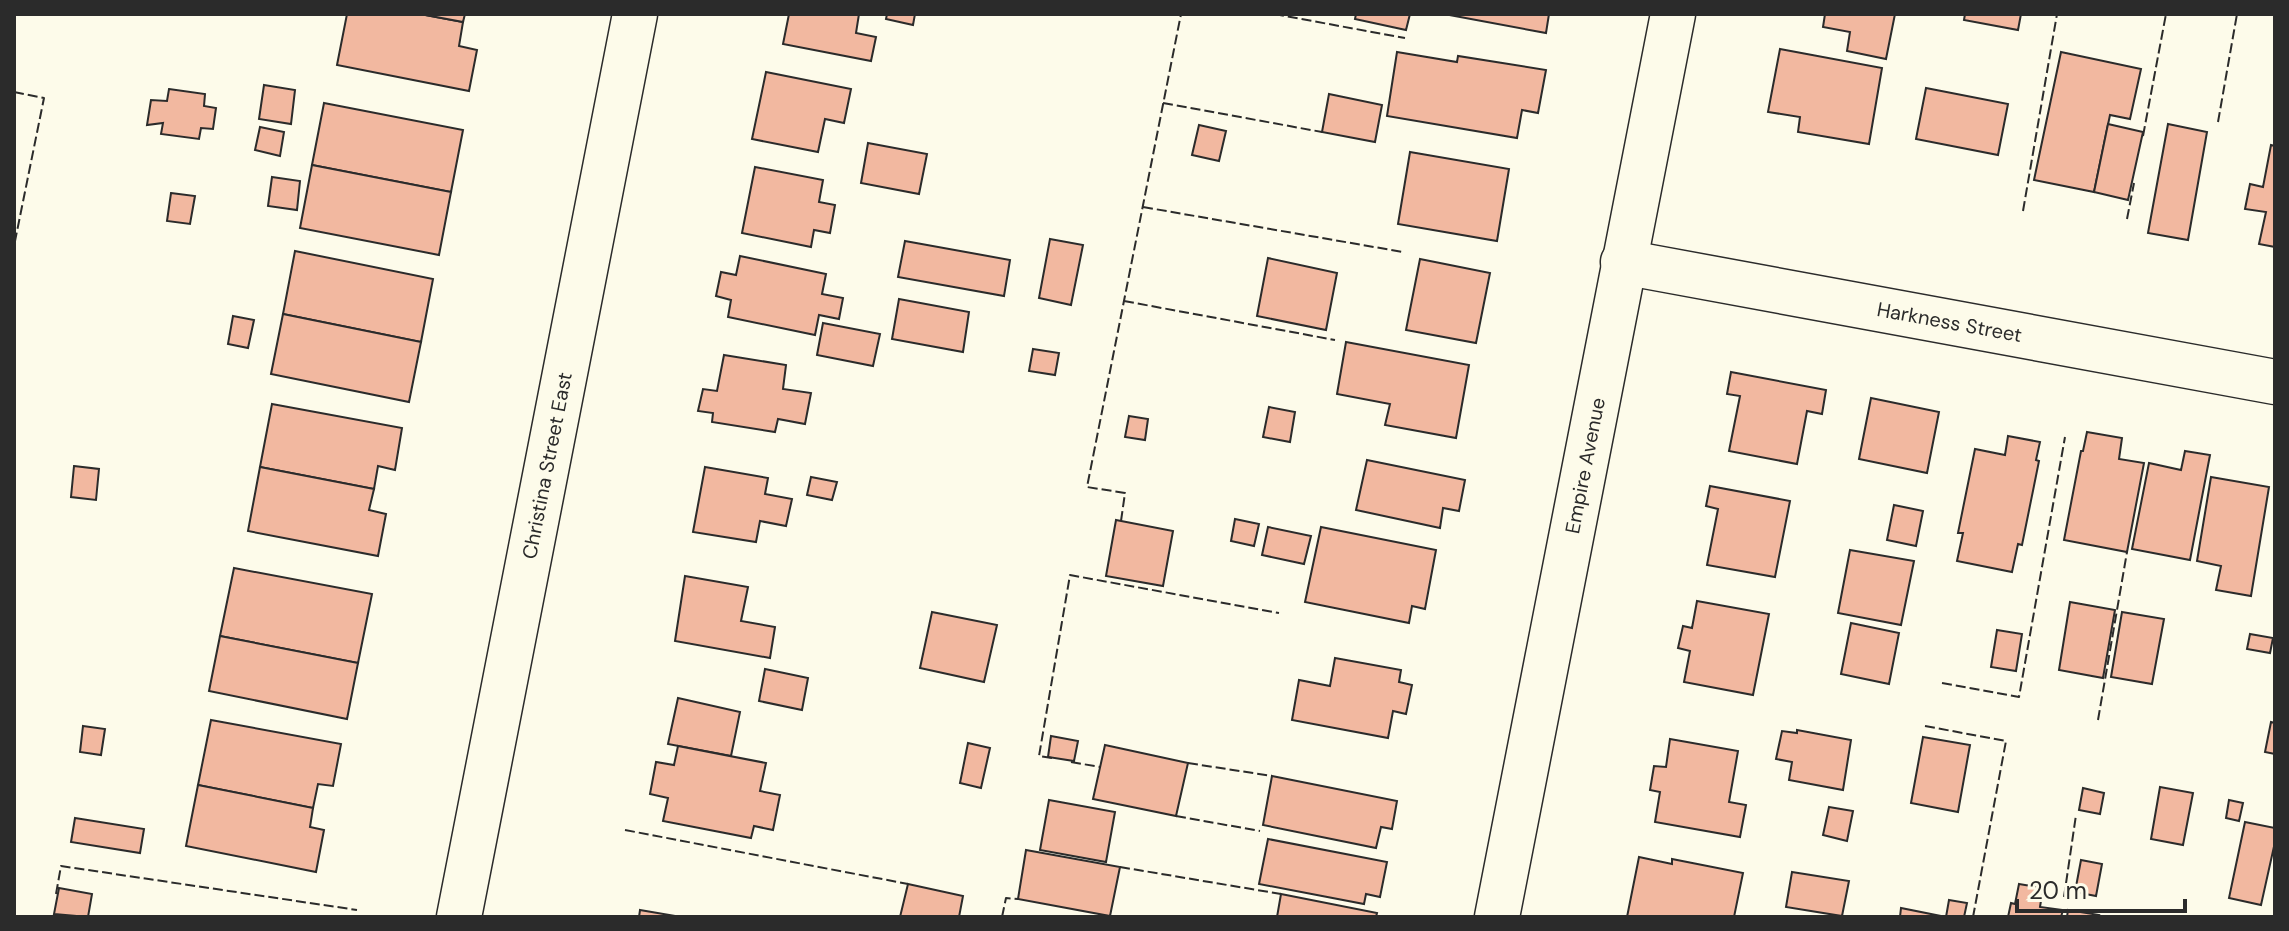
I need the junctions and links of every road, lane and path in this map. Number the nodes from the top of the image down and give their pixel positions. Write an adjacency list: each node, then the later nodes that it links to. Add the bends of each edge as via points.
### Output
1 (635, 14): 5 (street, Christina Street East)
2 (1673, 14): 3 (street, Empire Avenue)
3 (1623, 262): 4 (street, Harkness Street); 6 (street, Empire Avenue)
4 (2275, 382)
5 (459, 917)
6 (1497, 917)

